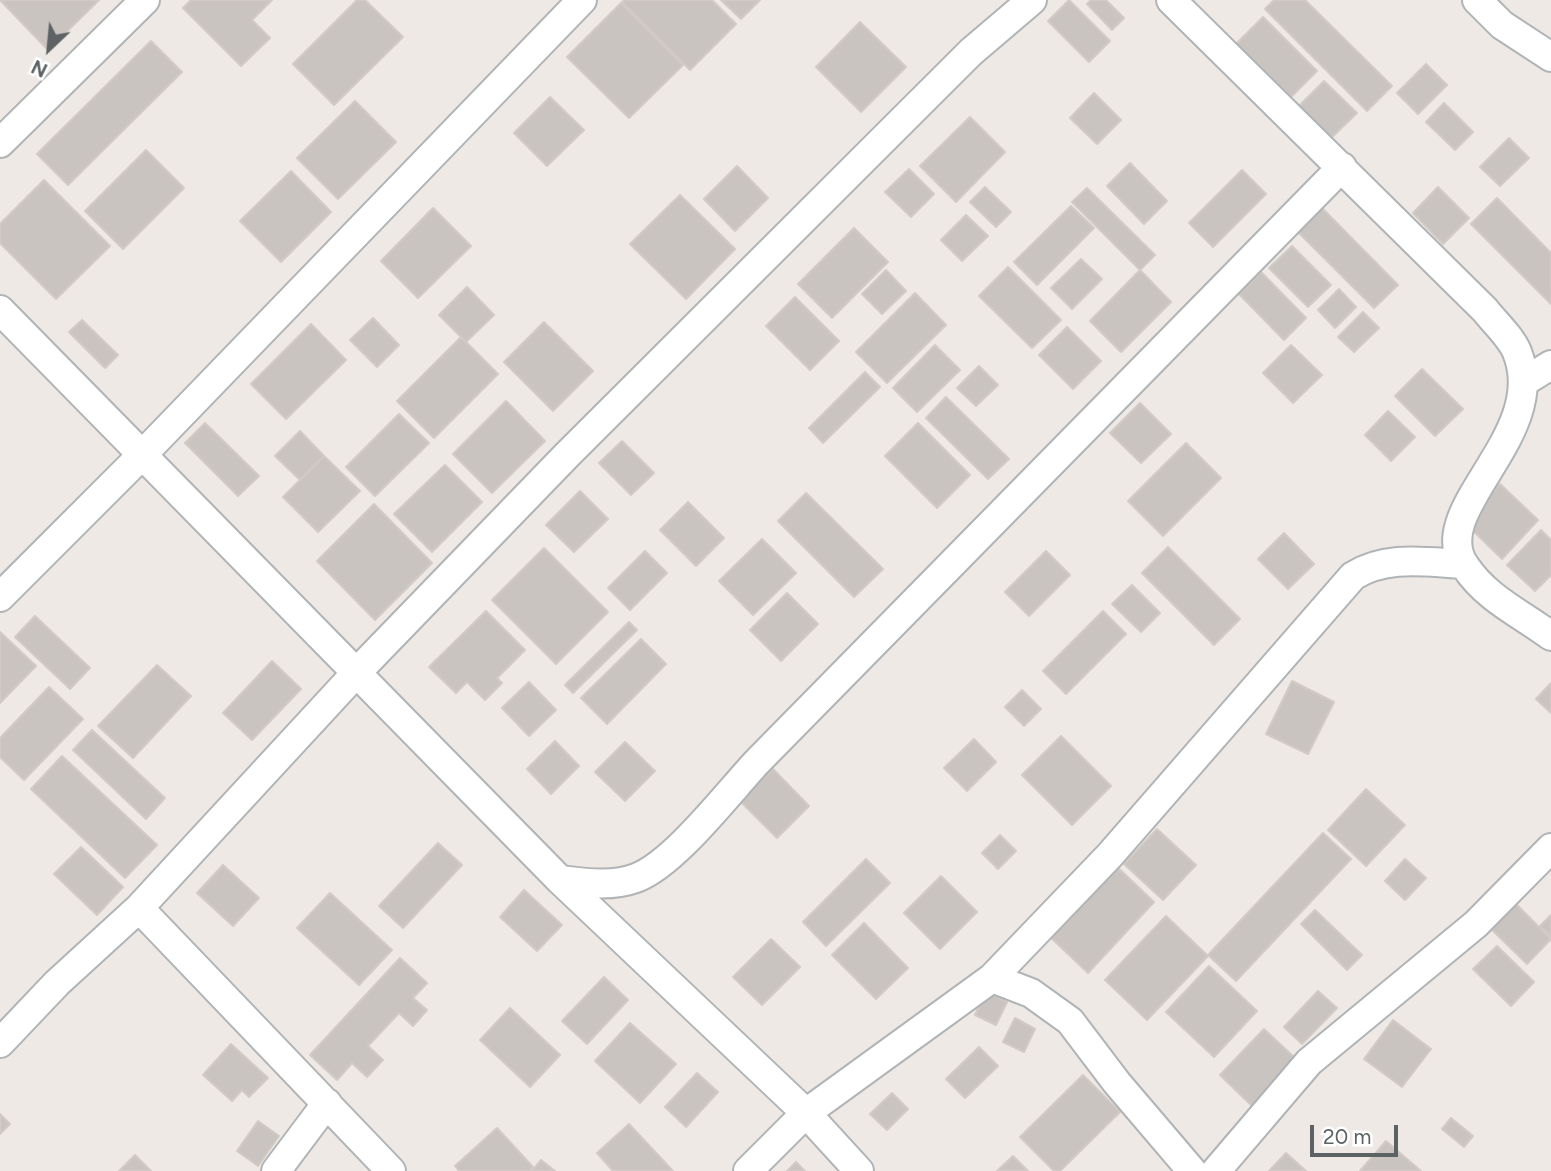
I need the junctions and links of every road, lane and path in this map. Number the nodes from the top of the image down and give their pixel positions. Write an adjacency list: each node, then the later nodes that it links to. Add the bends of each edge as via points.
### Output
1 (582, 0): 12 (street)
2 (1032, 0): 16 (street, via 971,52)
3 (1171, 0): 8 (street)
4 (1477, 0): 6 (street, via 1502,25)
5 (139, 2): 7 (street)
6 (1551, 57)
7 (0, 143)
8 (1342, 167): 11 (street, via 1485,310 1517,351); 18 (street, via 670,855 637,878 602,884)
9 (0, 310): 12 (street)
10 (1551, 365): 11 (street)
11 (1525, 381): 13 (street, via 1522,405 1508,440 1458,523 1454,540)
12 (143, 454): 14 (street); 16 (street)
13 (1463, 564): 15 (street, via 1484,590); 20 (street, via 1391,561 1366,567 1353,576 1110,855)
14 (0, 597)
15 (1551, 636)
16 (358, 671): 18 (street); 19 (street)
17 (1551, 848): 29 (street, via 1476,923 1308,1062)
18 (561, 880): 23 (street)
19 (139, 908): 21 (street); 22 (street)
20 (992, 978): 23 (street); 28 (street, via 1031,993 1070,1021)
21 (0, 1043)
22 (327, 1103): 24 (street); 25 (street)
23 (806, 1113): 26 (street); 27 (street)
24 (276, 1171)
25 (391, 1171)
26 (748, 1171)
27 (859, 1171)
28 (1192, 1171)
29 (1216, 1171)

